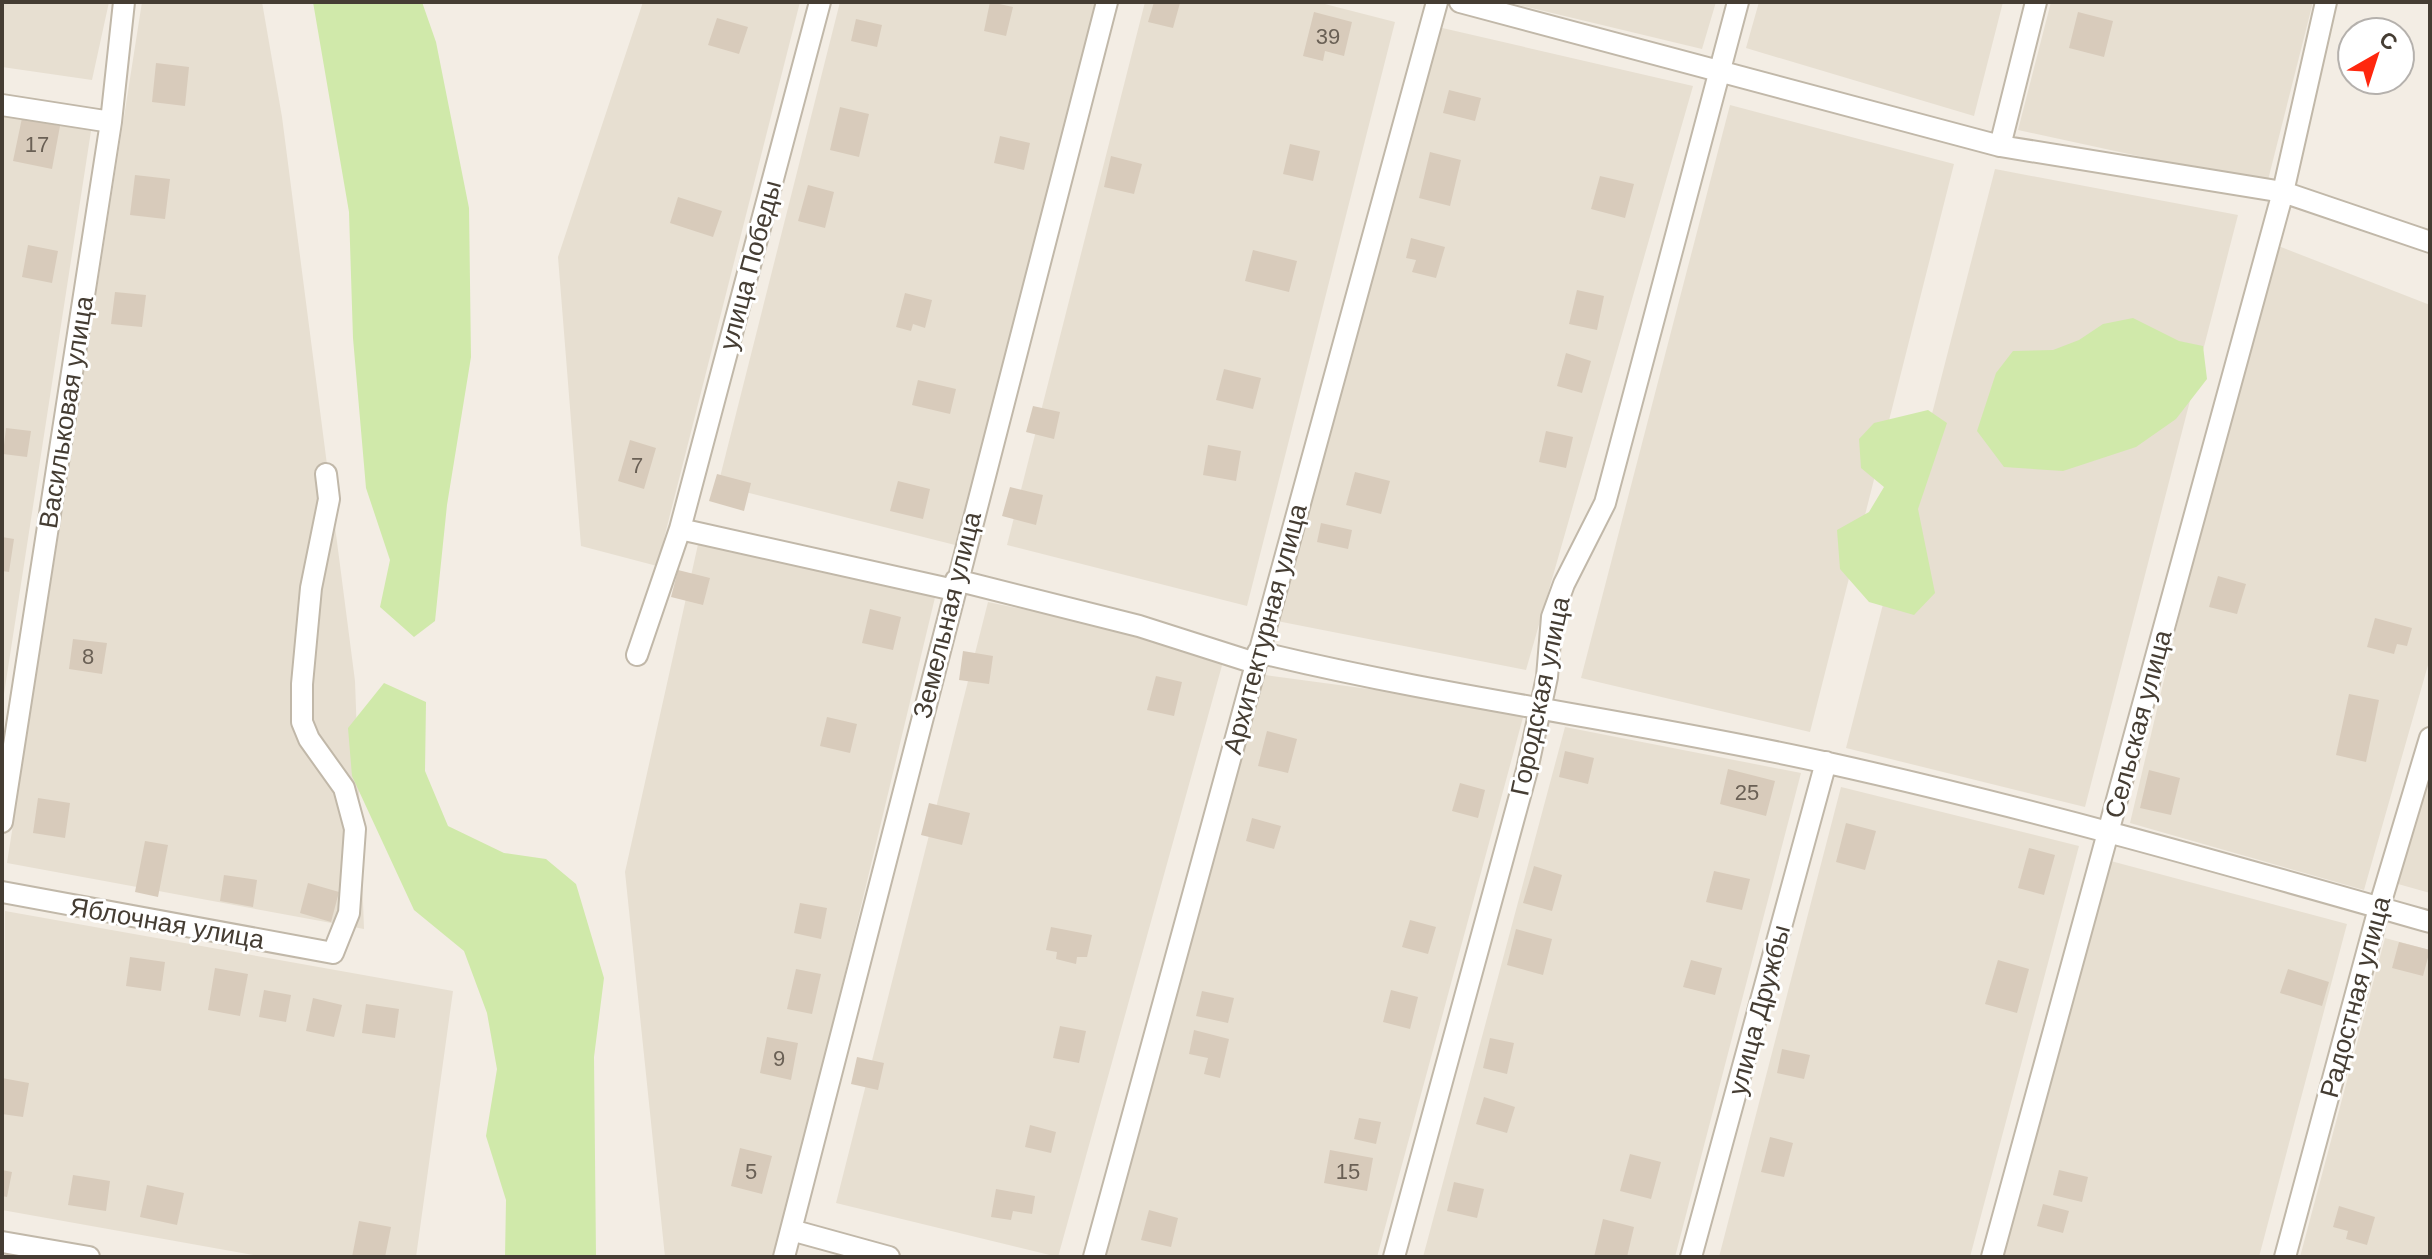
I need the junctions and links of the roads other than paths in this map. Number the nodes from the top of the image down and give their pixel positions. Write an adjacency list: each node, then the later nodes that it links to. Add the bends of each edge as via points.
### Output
1 (124, 2): 11 (street, Васильковая улица)
2 (820, 2): 16 (street, улица Победы)
3 (1107, 2): 17 (street, Земельная улица)
4 (1437, 2): 19 (street, Архитектурная улица)
5 (1460, 2): 9 (street)
6 (1738, 2): 9 (street, Городская улица)
7 (2036, 2): 12 (street)
8 (2326, 2): 13 (street, Сельская улица)
9 (1719, 74): 12 (street); 20 (street, Городская улица, via 1605,503 1552,617 1547,677)
10 (2, 105): 11 (street)
11 (111, 122): 23 (street, Васильковая улица)
12 (2000, 146): 13 (street)
13 (2283, 192): 14 (street); 24 (street, Сельская улица)
14 (2430, 242)
15 (326, 474): 25 (street, Яблочная улица, via 329,499 311,588 302,722 344,788 355,829 349,913 333,953)
16 (680, 529): 17 (street); 18 (street, улица Победы)
17 (955, 585): 19 (street); 28 (street, Земельная улица)
18 (637, 655)
19 (1256, 658): 20 (street); 33 (street, Архитектурная улица)
20 (1538, 709): 22 (street); 34 (street, Городская улица, via 1527,770)
21 (2430, 738): 26 (street, Радостная улица)
22 (1826, 762): 24 (street); 35 (street, улица Дружбы)
23 (2, 822)
24 (2108, 831): 26 (street); 36 (street, Сельская улица)
25 (2, 892)
26 (2379, 908): 27 (street); 37 (street, Радостная улица)
27 (2430, 922)
28 (791, 1230): 31 (street, Земельная улица); 32 (street)
29 (2, 1242): 30 (street)
30 (89, 1257)
31 (784, 1257)
32 (889, 1257)
33 (1094, 1257)
34 (1394, 1257)
35 (1691, 1257)
36 (1992, 1257)
37 (2285, 1257)

